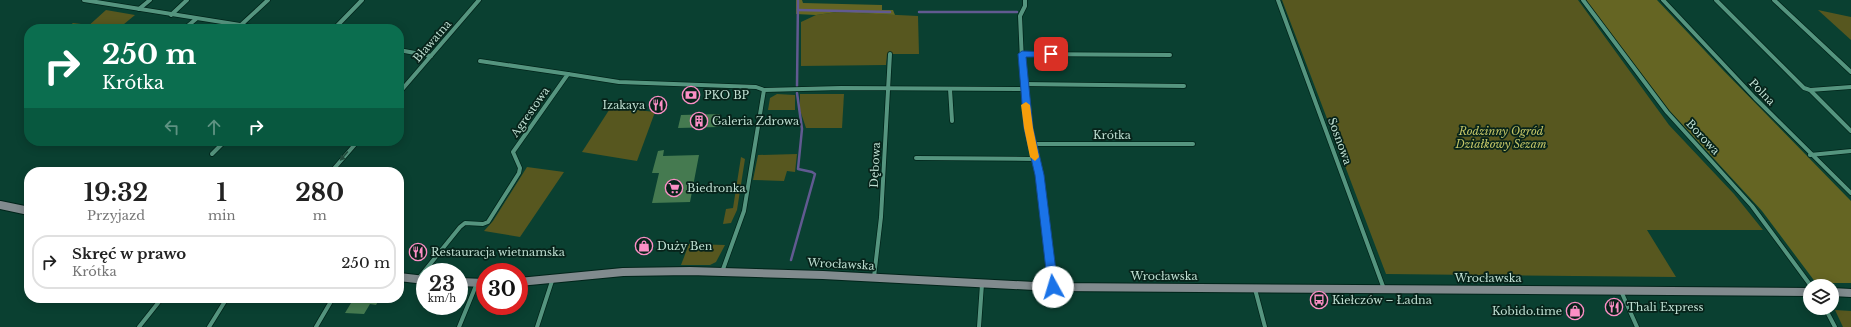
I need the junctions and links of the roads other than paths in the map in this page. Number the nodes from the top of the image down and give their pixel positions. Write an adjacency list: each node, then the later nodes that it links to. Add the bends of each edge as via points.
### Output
1 (84, 0): 13 (street)
2 (150, 0): 13 (street)
3 (187, 0): 14 (street)
4 (268, 0): 18 (street)
5 (362, 0): 19 (street)
6 (479, 0): 24 (street, Bławatna)
7 (1025, 0): 22 (street, via 1020,16)
8 (1278, 0): 62 (street, Sosnowa)
9 (1583, 0): 57 (street, Borowa, via 1667,112 1748,200)
10 (1663, 0): 44 (street, Polna)
11 (1716, 0): 35 (street, via 1804,88)
12 (1774, 0): 26 (street)
13 (139, 9): 14 (street)
14 (171, 15): 15 (street)
15 (196, 19): 16 (street); 17 (street)
16 (190, 24)
17 (228, 24)
18 (243, 24)
19 (339, 24)
20 (404, 51): 24 (street)
21 (890, 54): 32 (street, Dębowa)
22 (1022, 54): 23 (street); 30 (street)
23 (1170, 55)
24 (431, 56): 29 (street, Bławatna)
25 (480, 61): 27 (street, Agrestowa)
26 (1851, 72)
27 (568, 74): 34 (street, Agrestowa, via 619,82 756,87); 51 (street, Agrestowa, via 513,152 520,168 519,173 488,222 465,223)
28 (1184, 86): 30 (street)
29 (404, 87)
30 (1023, 87): 33 (street); 38 (street)
31 (1851, 87): 35 (street)
32 (888, 88): 33 (street); 34 (street, Agrestowa); 53 (street, Dębowa, via 881,217)
33 (950, 89): 36 (street)
34 (764, 90): 52 (street, via 744,212)
35 (1810, 90): 37 (street)
36 (952, 121)
37 (1851, 131)
38 (1031, 144): 39 (street, Krótka); 46 (street)
39 (1193, 144)
40 (219, 146): 43 (street)
41 (354, 146): 47 (street, one-way to 47)
42 (1851, 152): 44 (street)
43 (212, 154)
44 (1810, 155): 48 (street, Polna)
45 (916, 158): 46 (street)
46 (1035, 159): 60 (street, via 1046,220)
47 (335, 167)
48 (1851, 193)
49 (1, 207): 50 (street)
50 (24, 210)
51 (434, 263)
52 (722, 272): 53 (street, Wrocławska); 55 (street, Wrocławska, via 655,271)
53 (874, 277): 59 (street, Wrocławska)
54 (404, 278): 56 (street)
55 (553, 278): 58 (street, Wrocławska); 76 (street)
56 (416, 279)
57 (1806, 279)
58 (528, 281)
59 (982, 284): 60 (street, Wrocławska); 77 (street)
60 (1053, 287): 61 (street, Wrocławska)
61 (1254, 288): 62 (street, Wrocławska); 78 (street)
62 (1384, 289): 63 (street, Wrocławska)
63 (1621, 290): 64 (street, Wrocławska); 79 (street)
64 (1803, 292)
65 (1839, 292): 67 (street)
66 (476, 293): 75 (street)
67 (1851, 293)
68 (158, 303): 72 (street)
69 (224, 303): 73 (street)
70 (330, 303): 74 (street)
71 (1829, 315): 80 (street)
72 (139, 327)
73 (209, 327)
74 (316, 327)
75 (459, 327)
76 (537, 327)
77 (978, 327)
78 (1265, 327)
79 (1638, 327)
80 (1835, 327)

